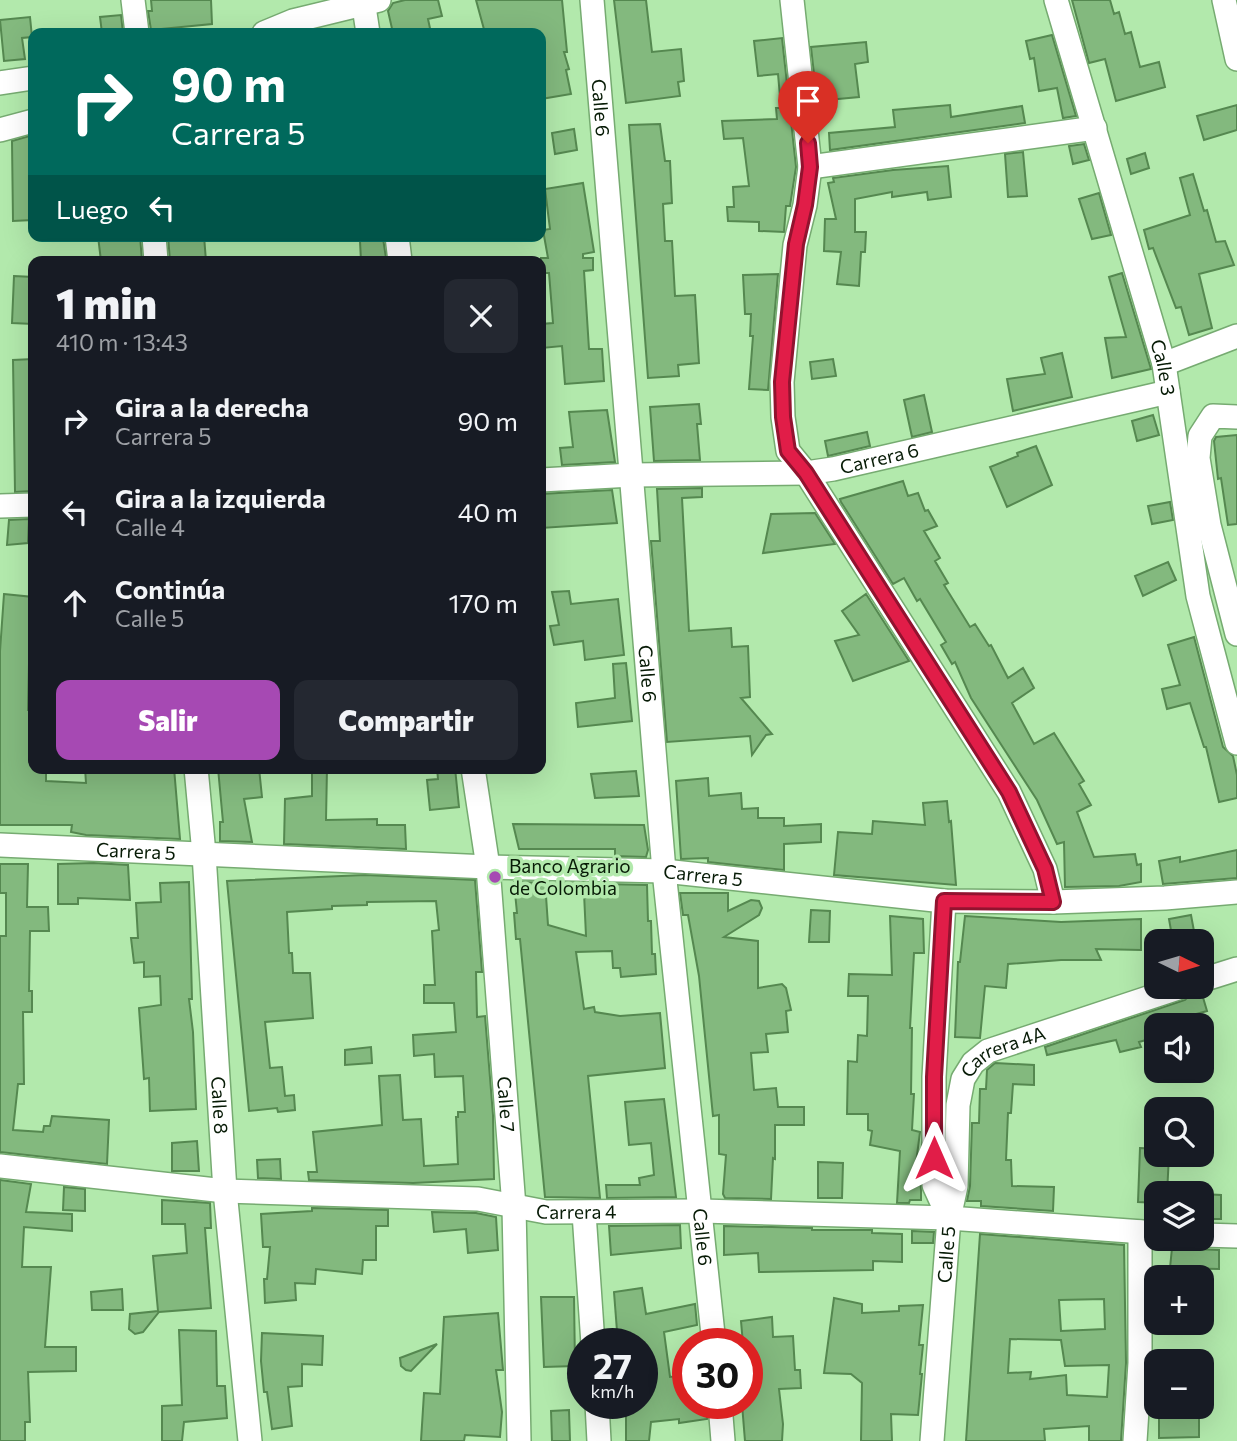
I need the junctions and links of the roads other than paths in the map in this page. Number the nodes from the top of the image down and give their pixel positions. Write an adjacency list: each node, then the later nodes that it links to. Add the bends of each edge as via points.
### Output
1 (133, 0): 7 (street)
2 (592, 0): 22 (street, Calle 6)
3 (792, 0): 16 (street)
4 (1056, 0): 14 (street, Calle 3)
5 (1224, 0): 10 (street)
6 (369, 1): 8 (street); 9 (street)
7 (136, 28)
8 (276, 28)
9 (368, 28)
10 (1237, 59)
11 (28, 79): 12 (street)
12 (0, 83)
13 (28, 122): 15 (street)
14 (1096, 128): 16 (street); 18 (street, Calle 3)
15 (0, 130)
16 (810, 167): 21 (street, via 796,244 782,382 788,451)
17 (1237, 336): 18 (street)
18 (1164, 364): 19 (street, Calle 3)
19 (1168, 392): 21 (street, Carrera 6); 27 (street, Calle 3, via 1198,596)
20 (1237, 417): 26 (street, via 1213,416 1200,436 1198,457 1209,525)
21 (806, 473): 22 (street, Carrera 6); 36 (street, via 1009,792 1045,869)
22 (632, 475): 23 (street, Carrera 6); 33 (street, Calle 6)
23 (546, 480)
24 (28, 505): 25 (street)
25 (0, 506)
26 (1237, 634)
27 (1237, 743)
28 (197, 774): 31 (street, Calle 8)
29 (474, 774): 32 (street, Calle 7)
30 (0, 845): 31 (street, Carrera 5)
31 (204, 854): 32 (street, Carrera 5); 41 (street, Calle 8)
32 (488, 867): 33 (street, Carrera 5); 42 (street, Calle 7)
33 (664, 872): 35 (street, Carrera 5); 43 (street, Calle 6)
34 (1237, 892): 36 (street, Carrera 5)
35 (944, 901): 36 (street, Carrera 5); 45 (street, Calle 5, via 934,1077 934,1185)
36 (1053, 902)
37 (1237, 969): 38 (street)
38 (1214, 976)
39 (1144, 999): 45 (street, Carrera 4A, via 988,1051 973,1063 963,1079 958,1105 956,1185)
40 (0, 1166): 41 (street, Carrera 4)
41 (225, 1191): 42 (street, Carrera 4, via 478,1199); 54 (street, Calle 8)
42 (514, 1206): 44 (street, Carrera 4); 55 (street, Calle 7)
43 (701, 1211): 44 (street, Carrera 4); 45 (street, Carrera 4); 51 (street, Calle 6)
44 (584, 1213): 50 (street)
45 (949, 1218): 46 (street, Carrera 4); 58 (street, Calle 5)
46 (1144, 1232)
47 (1214, 1236): 48 (street)
48 (1237, 1237)
49 (1147, 1251): 59 (street)
50 (592, 1328)
51 (712, 1328)
52 (598, 1419): 56 (street)
53 (721, 1419): 57 (street)
54 (250, 1441)
55 (519, 1441)
56 (599, 1441)
57 (723, 1441)
58 (932, 1441)
59 (1135, 1441)

